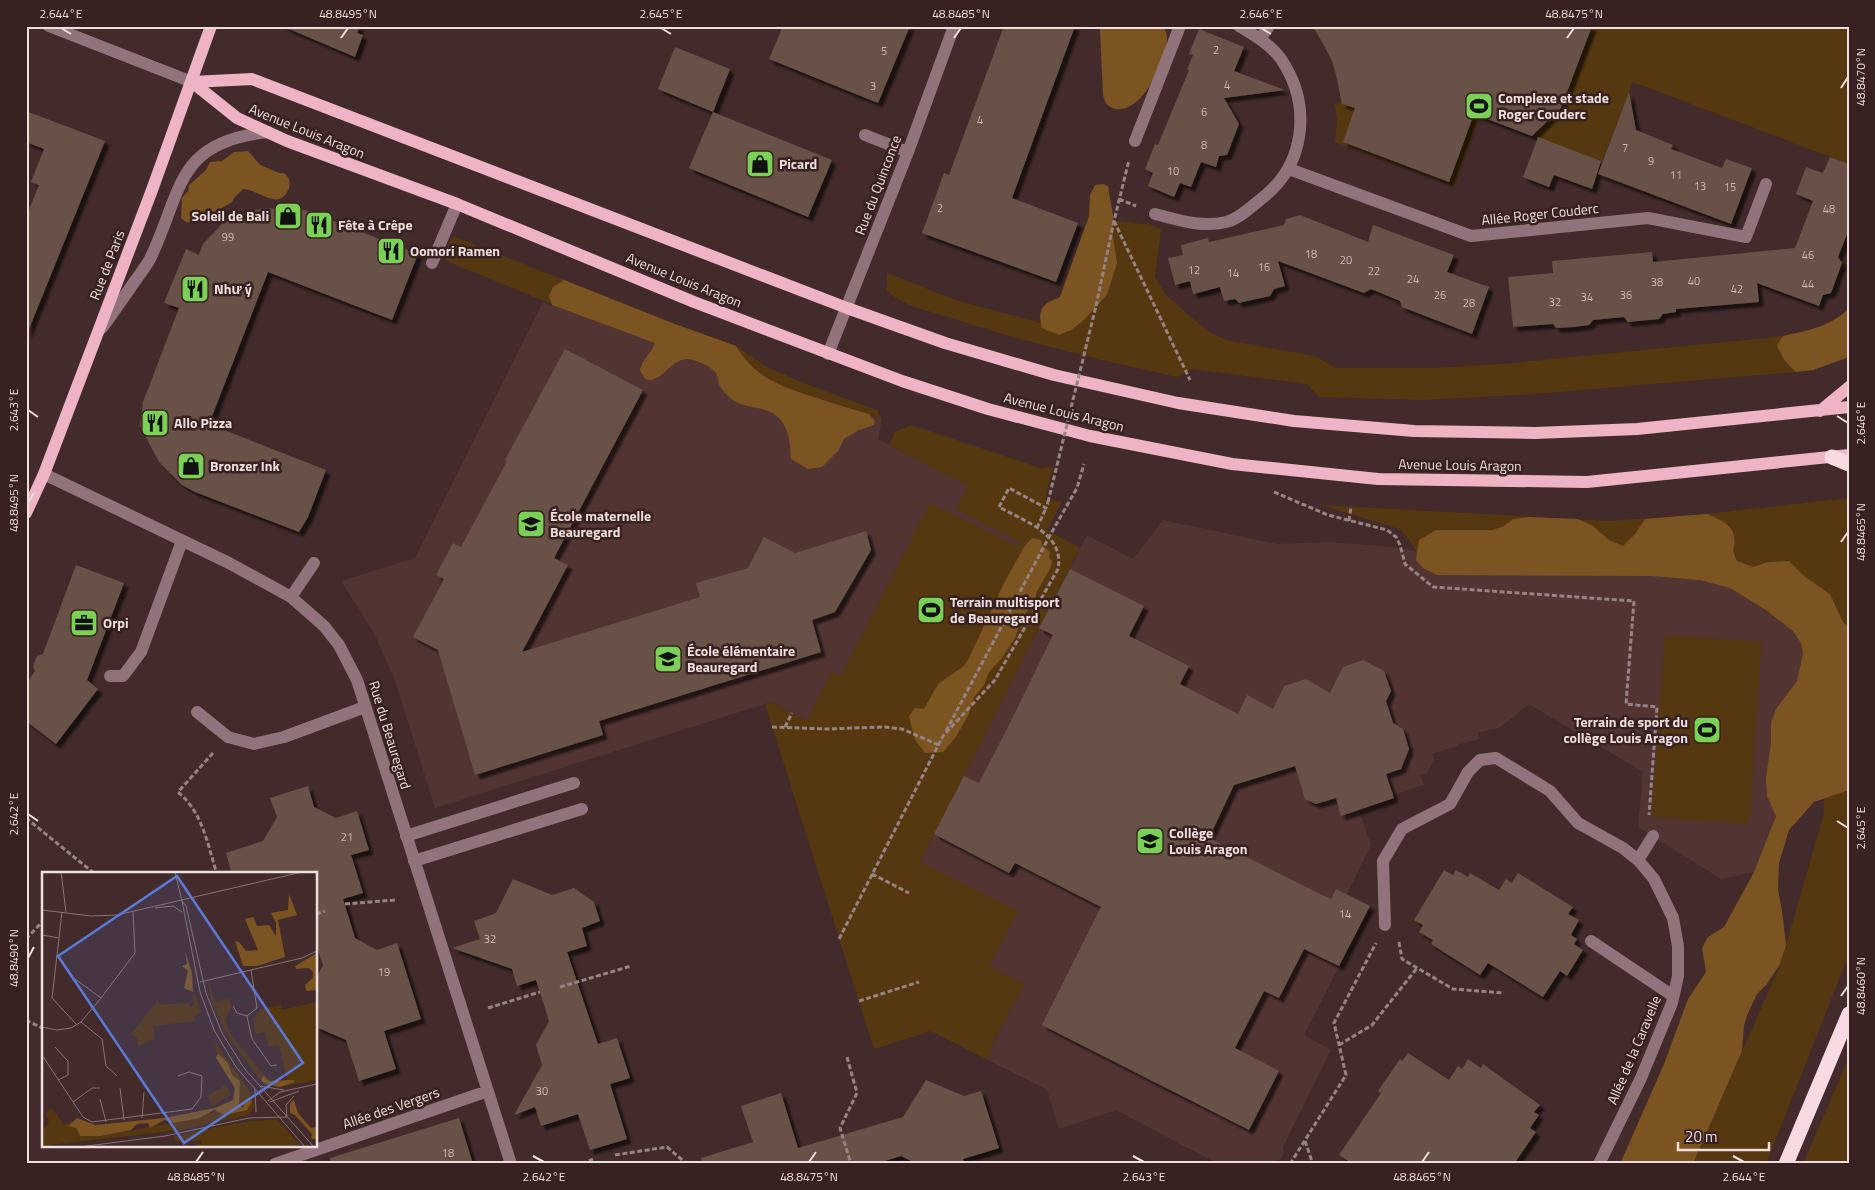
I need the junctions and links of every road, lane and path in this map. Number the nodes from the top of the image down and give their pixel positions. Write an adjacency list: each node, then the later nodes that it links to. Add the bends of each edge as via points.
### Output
1 (49, 26): 8 (street)
2 (211, 26): 8 (main road, Rue de Paris)
3 (954, 26): 12 (street, Rue du Quinconce)
4 (1180, 26): 11 (street)
5 (1239, 26): 7 (street)
6 (1269, 26): 7 (street)
7 (1260, 39): 13 (street, via 1281,59 1300,101 1301,131)
8 (192, 82): 9 (main road, Avenue Louis Aragon, via 237,118); 19 (main road, Avenue Louis Aragon, via 252,79); 20 (main road, Rue de Paris)
9 (268, 132): 15 (main road, Avenue Louis Aragon); 20 (street, via 224,142 206,151 192,164 182,178 149,260)
10 (865, 135): 12 (street)
11 (1134, 141): 17 (path)
12 (908, 152): 19 (street, Rue du Quinconce)
13 (1289, 169): 14 (street, Allée Roger Couderc, via 1471,236 1648,218 1746,237); 16 (street, via 1268,194 1228,222 1192,224)
14 (1766, 184)
15 (457, 204): 18 (street); 21 (main road, Avenue Louis Aragon)
16 (1155, 214)
17 (1114, 221): 22 (path); 33 (path, bridge)
18 (432, 263)
19 (847, 308): 21 (street, Rue du Quinconce); 25 (main road, Avenue Louis Aragon, via 945,343 1054,375 1178,403 1294,421 1414,431 1535,433 1637,429)
20 (96, 337): 30 (main road, Rue de Paris)
21 (828, 354): 27 (main road, Avenue Louis Aragon, via 988,409 1090,436 1232,464 1311,473 1378,479 1587,482)
22 (1190, 380)
23 (1849, 387): 25 (main road)
24 (1849, 407): 25 (main road, Avenue Louis Aragon)
25 (1819, 411)
26 (1849, 454): 27 (main road, Avenue Louis Aragon)
27 (1832, 457): 29 (highway)
28 (1084, 464): 37 (path, via 1077,488)
29 (1849, 464)
30 (44, 474): 34 (main road, Rue de Paris); 38 (street, Rue du Beauregard)
31 (1272, 491): 35 (path)
32 (1351, 507): 35 (path)
33 (1046, 508): 36 (path); 36 (path, via 1009,488 999,507)
34 (26, 513)
35 (1349, 521): 54 (path, via 1388,530 1396,537 1405,564 1433,587 1634,601 1626,704 1657,706 1649,818 1658,829)
36 (1037, 528): 37 (path)
37 (1049, 537): 47 (path); 47 (path, via 1060,558 1058,569 995,680)
38 (182, 541): 40 (street, Rue du Beauregard); 41 (street, via 141,652 123,676)
39 (314, 562): 40 (street)
40 (291, 597): 42 (street, Rue du Beauregard, via 315,616 339,644 357,680)
41 (110, 676)
42 (365, 707): 43 (street, via 284,738 254,744 228,737); 53 (street, Rue du Beauregard)
43 (197, 712)
44 (792, 713): 46 (path)
45 (772, 727): 46 (path)
46 (785, 727): 48 (path, via 885,727 902,729)
47 (944, 736): 48 (path)
48 (939, 745): 61 (path)
49 (215, 751): 60 (path, via 178,792 198,814)
50 (574, 783): 53 (street)
51 (582, 809): 56 (street)
52 (26, 818): 57 (path)
53 (406, 836): 56 (street, Rue du Beauregard)
54 (1653, 836): 55 (street)
55 (1638, 860): 68 (street, Allée de la Caravelle, via 1578,823 1550,791 1496,758 1480,760 1468,772 1450,804 1402,828 1384,860); 78 (street, Allée de la Caravelle, via 1654,879 1673,918 1678,946 1678,976)
56 (414, 861): 86 (street, Rue du Beauregard)
57 (90, 869): 58 (path); 59 (path)
58 (88, 872)
59 (93, 872)
60 (216, 872)
61 (872, 874): 62 (path); 69 (path)
62 (909, 893)
63 (395, 900): 64 (path)
64 (344, 904)
65 (325, 911): 66 (path)
66 (318, 913)
67 (42, 922): 70 (path)
68 (1385, 925): 73 (path, via 1397,932 1402,959); 84 (path, via 1334,1023)
69 (839, 938)
70 (26, 939)
71 (1591, 941): 78 (street)
72 (631, 966): 75 (path)
73 (1417, 968): 77 (path, via 1453,990); 84 (path, via 1372,1025)
74 (919, 982): 79 (path)
75 (560, 987)
76 (540, 992): 80 (path)
77 (1504, 993)
78 (1673, 996): 97 (street, Allée de la Caravelle, via 1641,1078)
79 (859, 1001)
80 (488, 1008)
81 (1849, 1014): 98 (highway)
82 (26, 1020): 83 (path)
83 (42, 1027)
84 (1339, 1045): 87 (path, via 1346,1075)
85 (847, 1057): 94 (path, via 857,1093 840,1128)
86 (488, 1091): 90 (street, Allée des Vergers); 91 (street, Rue du Beauregard)
87 (1305, 1141): 95 (path); 96 (path)
88 (615, 1156): 93 (path, via 668,1147)
89 (593, 1160): 92 (path)
90 (275, 1164)
91 (510, 1164)
92 (582, 1164)
93 (687, 1164)
94 (851, 1164)
95 (1290, 1164)
96 (1313, 1164)
97 (1599, 1164)
98 (1786, 1164)

